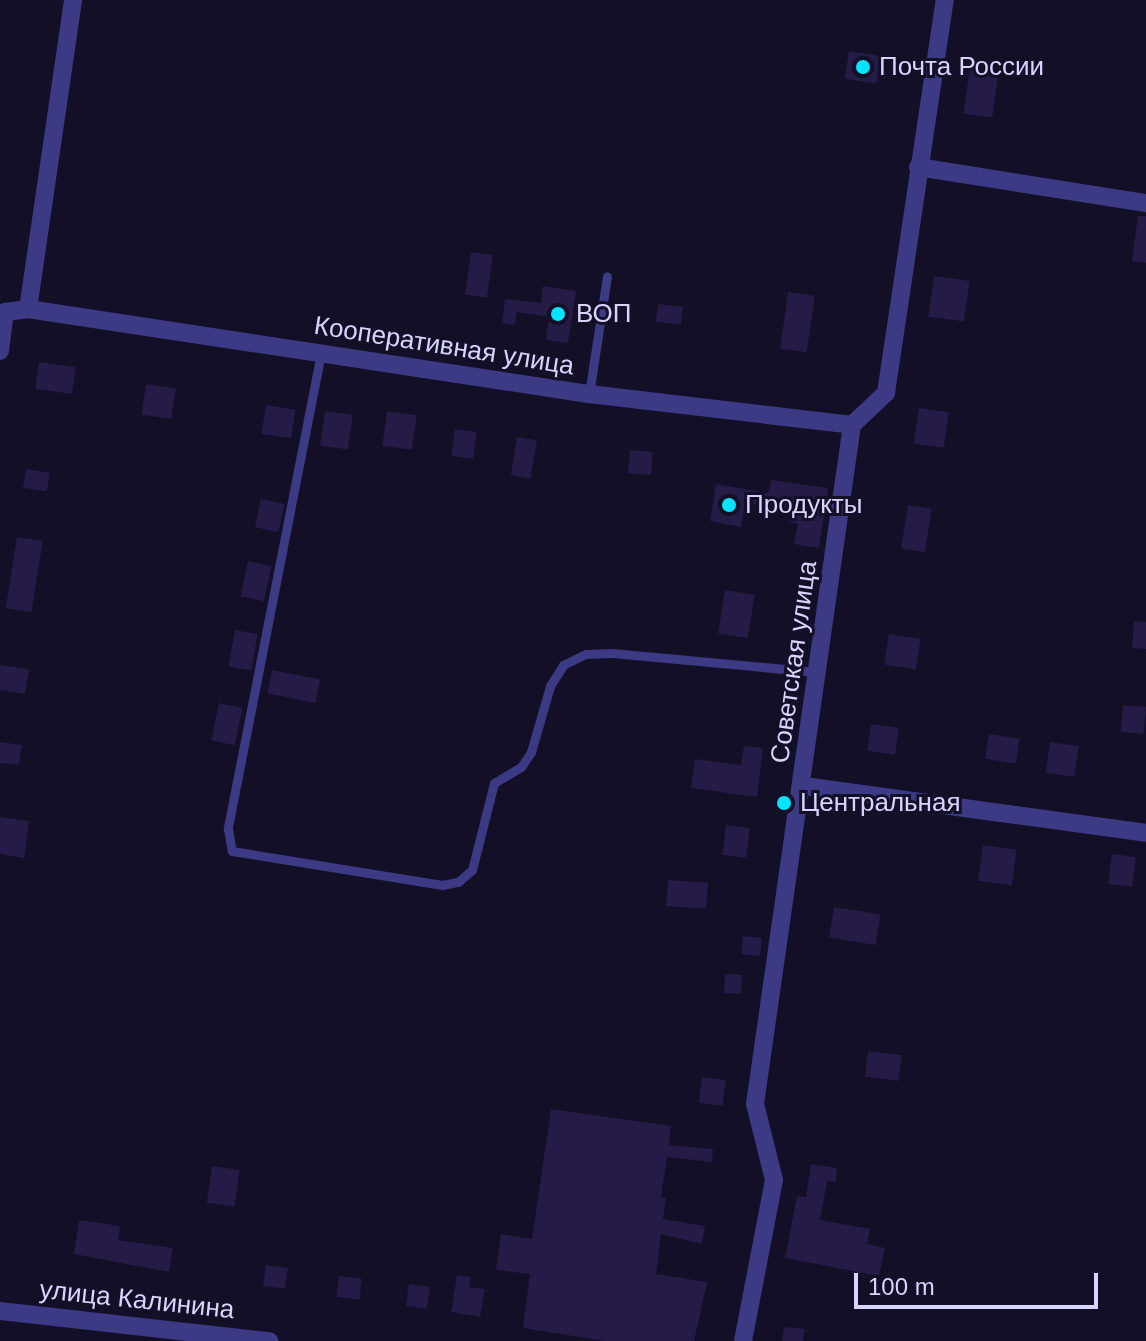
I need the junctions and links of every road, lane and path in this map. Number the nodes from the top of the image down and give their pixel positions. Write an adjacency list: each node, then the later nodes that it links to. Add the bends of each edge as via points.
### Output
1 (73, 0): 6 (street)
2 (945, 0): 3 (street)
3 (918, 167): 4 (street); 11 (street, via 886,393)
4 (1146, 203)
5 (607, 276): 10 (lane)
6 (28, 309): 7 (street, Кооперативная улица); 9 (street, Кооперативная улица)
7 (3, 312): 8 (street)
8 (0, 351)
9 (321, 353): 10 (street, Кооперативная улица); 12 (lane, via 228,829 232,851 442,885 458,882 472,870 494,783 521,767 531,752 550,686 563,665 586,654 612,653)
10 (589, 394): 11 (street, Кооперативная улица)
11 (852, 425): 12 (street, Советская улица)
12 (817, 672): 13 (street, Советская улица)
13 (804, 786): 14 (street); 17 (street, Советская улица, via 755,1104 774,1180)
14 (1146, 833)
15 (0, 1311): 16 (street, улица Калинина)
16 (269, 1341)
17 (743, 1341)

